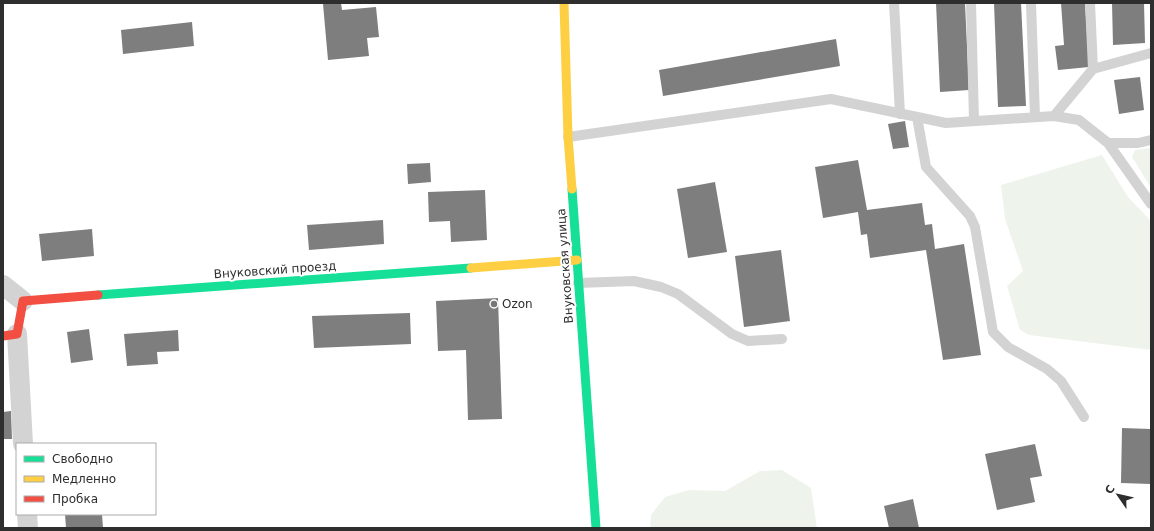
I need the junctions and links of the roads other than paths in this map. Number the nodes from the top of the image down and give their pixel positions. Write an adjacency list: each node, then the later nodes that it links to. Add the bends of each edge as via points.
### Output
1 (564, 3): 13 (street, Внуковская улица)
2 (894, 3): 8 (lane)
3 (971, 3): 12 (lane)
4 (1031, 3): 11 (lane)
5 (1090, 3): 7 (lane)
6 (1151, 53): 7 (lane)
7 (1093, 69): 9 (lane)
8 (900, 114): 10 (lane); 13 (lane, via 831,99)
9 (1054, 116): 11 (lane); 15 (lane, via 1079,120)
10 (917, 117): 12 (lane, via 946,123); 23 (lane, via 926,167 970,216 976,227 993,332 1008,347 1047,369 1061,381)
11 (1035, 118): 12 (lane)
12 (974, 121)
13 (568, 138): 17 (street, Внуковская улица)
14 (1151, 140): 15 (lane, via 1138,143)
15 (1108, 143): 16 (lane)
16 (1151, 204)
17 (577, 260): 18 (street, Внуковская улица); 20 (street, Внуковский проезд)
18 (578, 282): 22 (lane, via 634,281 661,287 678,294 732,334 748,341); 27 (street, Внуковская улица)
19 (3, 285): 20 (street)
20 (23, 301): 21 (street)
21 (10, 335): 24 (street)
22 (782, 339)
23 (1084, 417)
24 (23, 443)
25 (27, 515): 26 (street)
26 (28, 528)
27 (596, 528)

